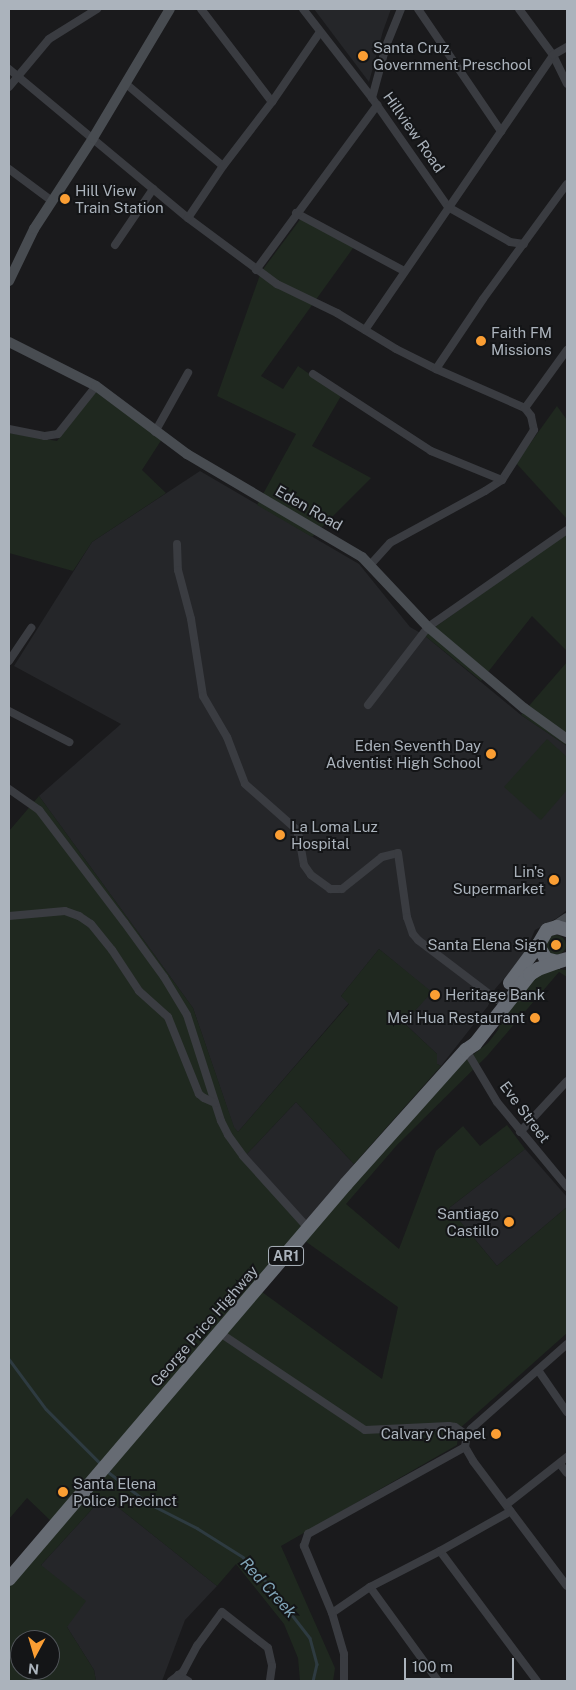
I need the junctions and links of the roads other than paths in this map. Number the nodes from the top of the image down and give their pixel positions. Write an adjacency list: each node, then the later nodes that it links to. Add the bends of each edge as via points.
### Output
1 (97, 9): 12 (street, via 49,39)
2 (170, 9): 13 (street)
3 (201, 9): 17 (street)
4 (303, 9): 8 (street, Hillview Road)
5 (401, 9): 16 (street, via 386,46)
6 (418, 9): 19 (street)
7 (519, 9): 10 (street)
8 (320, 32): 16 (street, Hillview Road); 17 (street)
9 (567, 47): 10 (street)
10 (554, 55): 14 (street); 19 (street)
11 (9, 69): 12 (street)
12 (18, 77): 15 (street); 20 (street)
13 (125, 83): 20 (street); 21 (street)
14 (567, 84)
15 (9, 87)
16 (372, 98): 18 (street, Hillview Road)
17 (272, 102): 21 (street)
18 (377, 105): 26 (street, Hillview Road); 27 (street)
19 (501, 131): 26 (street)
20 (93, 138): 24 (street); 25 (street)
21 (223, 166): 28 (street)
22 (9, 169): 25 (street)
23 (567, 184): 29 (street)
24 (153, 189): 28 (street); 30 (street)
25 (52, 201): 33 (street)
26 (448, 207): 29 (street, Hillview Road, via 510,242); 32 (street)
27 (296, 213): 31 (street); 32 (street)
28 (188, 218): 31 (street)
29 (524, 244): 37 (street)
30 (115, 245)
31 (256, 270): 34 (street, via 276,284)
32 (404, 270): 34 (street)
33 (9, 280)
34 (365, 330): 37 (street)
35 (9, 342): 40 (street, Eden Road)
36 (567, 350): 41 (street)
37 (436, 369): 41 (street)
38 (188, 373): 43 (street)
39 (313, 374): 44 (street, via 431,451)
40 (96, 386): 42 (street, via 58,434 45,436); 43 (street, Eden Road)
41 (526, 408): 44 (street, via 534,430)
42 (9, 429)
43 (155, 432): 47 (street, Eden Road, via 234,483 328,535)
44 (502, 480): 47 (street, via 390,543)
45 (567, 530): 48 (street)
46 (177, 544): 62 (street, via 178,570 191,619 203,696 227,737 245,784 296,829 304,865 320,884 330,889 342,889 382,856 398,853 406,917 413,934)
47 (370, 564): 48 (street, Eden Road)
48 (428, 627): 51 (street); 53 (street, Eden Road, via 524,708)
49 (31, 628): 50 (street)
50 (9, 661)
51 (368, 705)
52 (9, 711): 54 (street)
53 (567, 739)
54 (68, 742)
55 (9, 789): 65 (street, via 39,810 168,984 193,1030)
56 (9, 916): 65 (street, via 65,911 91,924 139,991 168,1017 199,1094)
57 (567, 918): 58 (street)
58 (552, 928): 59 (highway); 60 (highway, George Price Highway, via 543,934)
59 (567, 930)
60 (540, 944): 61 (highway, via 546,958); 62 (highway, George Price Highway / AR1)
61 (563, 962): 63 (highway, George Price Highway / AR1, via 530,974 475,1044)
62 (497, 1000): 63 (highway, George Price Highway / AR1, via 469,1039)
63 (466, 1050): 66 (street, Eve Street, via 497,1102); 68 (highway, George Price Highway / AR1)
64 (567, 1081): 66 (street)
65 (215, 1102): 68 (street, via 228,1135 243,1156)
66 (520, 1132): 67 (street, Eve Street)
67 (567, 1187)
68 (309, 1229): 69 (highway, George Price Highway / AR1)
69 (220, 1332): 73 (street, via 365,1430 449,1426); 80 (highway, George Price Highway / AR1)
70 (567, 1344): 71 (street)
71 (538, 1370): 72 (street); 73 (street)
72 (567, 1412)
73 (467, 1434): 74 (street)
74 (465, 1447): 78 (street, via 472,1461); 83 (street, via 308,1534 304,1546)
75 (567, 1456): 76 (street)
76 (560, 1464): 77 (street); 78 (street)
77 (567, 1474)
78 (509, 1507): 79 (street); 81 (street)
79 (440, 1551): 82 (street); 90 (street)
80 (9, 1579)
81 (567, 1586)
82 (370, 1587): 83 (street); 89 (street)
83 (332, 1612): 88 (street, via 344,1654)
84 (178, 1676): 85 (street); 86 (street); 87 (street, via 222,1612 268,1648 272,1666)
85 (171, 1681)
86 (188, 1681)
87 (270, 1681)
88 (344, 1681)
89 (438, 1681)
90 (537, 1681)

